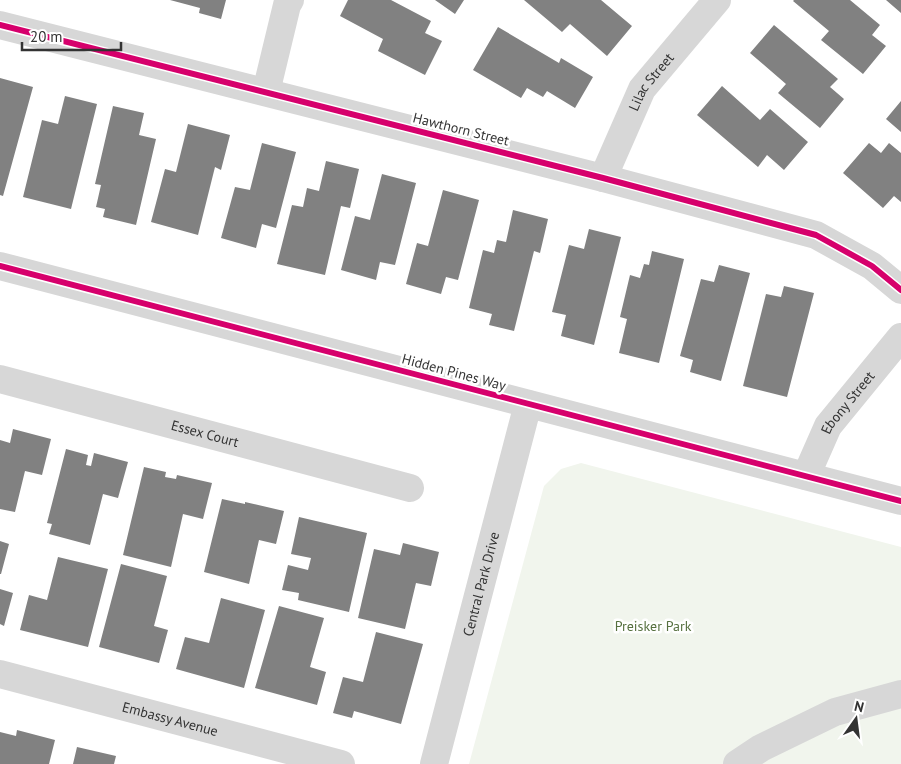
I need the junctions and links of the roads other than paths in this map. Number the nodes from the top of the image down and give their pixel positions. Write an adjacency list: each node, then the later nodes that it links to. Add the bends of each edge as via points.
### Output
1 (290, 0): 4 (street)
2 (717, 0): 5 (street, Lilac Street, via 642,90)
3 (0, 25): 4 (street, Hawthorn Street)
4 (266, 92): 5 (street, Hawthorn Street)
5 (603, 178): 7 (street, Hawthorn Street, via 816,235 872,266)
6 (0, 266): 10 (street, Hidden Pines Way)
7 (901, 290)
8 (901, 337): 11 (street, Ebony Street, via 828,426)
9 (0, 379): 12 (street, Essex Court)
10 (528, 404): 11 (street, Hidden Pines Way); 17 (street, Central Park Drive)
11 (806, 476): 13 (street, Hidden Pines Way)
12 (410, 488)
13 (901, 501)
14 (0, 674): 16 (street, Embassy Avenue)
15 (901, 694): 18 (street, via 835,712 761,748)
16 (341, 764)
17 (434, 764)
18 (737, 764)

